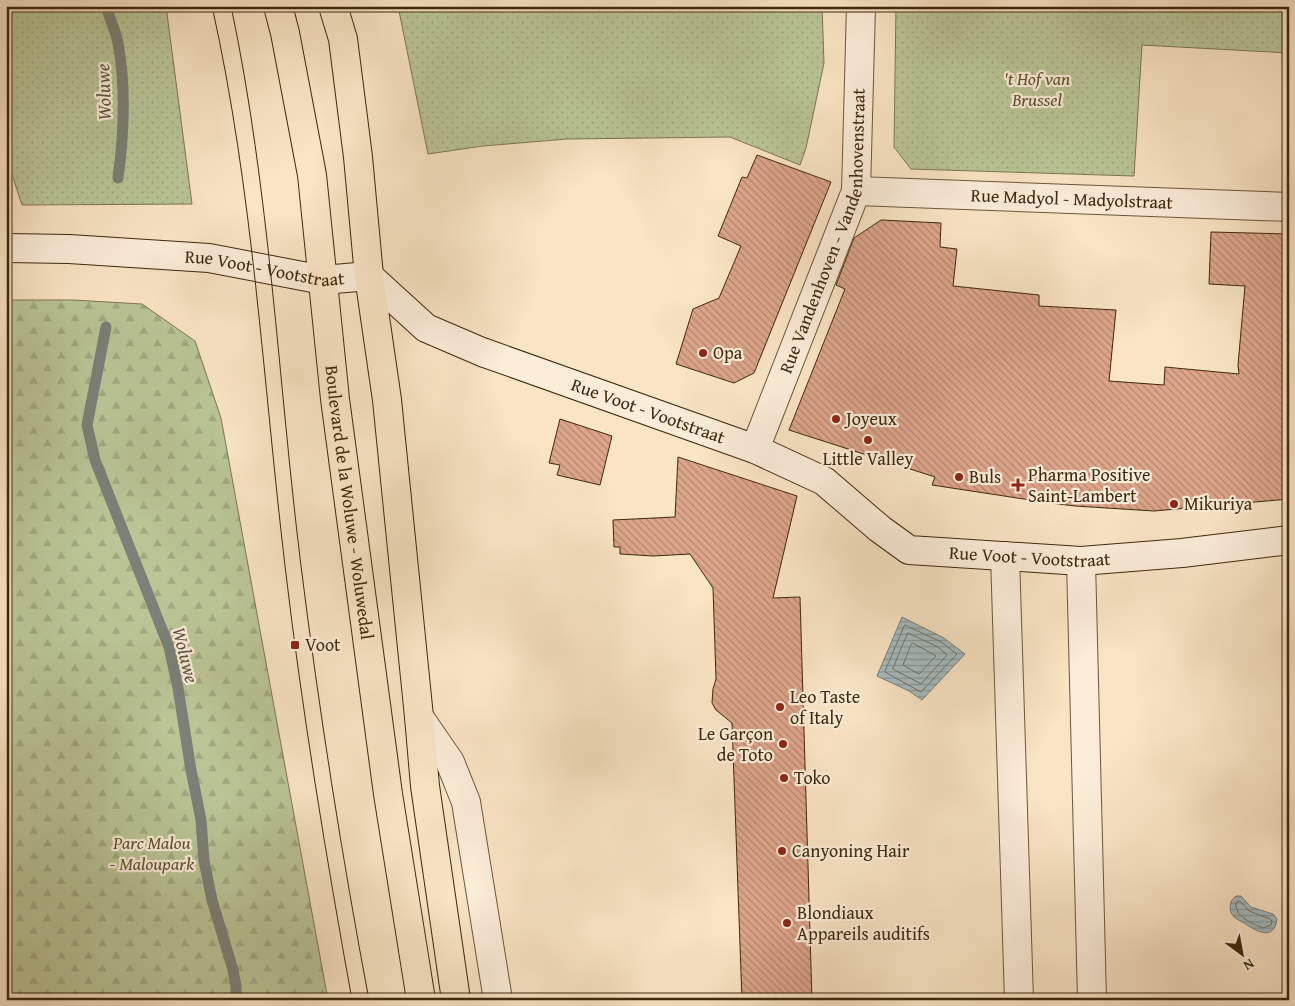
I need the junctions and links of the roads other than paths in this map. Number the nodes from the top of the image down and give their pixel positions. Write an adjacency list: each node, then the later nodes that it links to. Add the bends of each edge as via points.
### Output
1 (278, 6): 8 (highway, Boulevard de la Woluwe - Woluwedal, via 312,175)
2 (333, 6): 7 (highway, via 343,39)
3 (861, 6): 4 (street, Rue Vandenhoven - Vandenhovenstraat)
4 (856, 191): 5 (street, Rue Madyol - Madyolstraat); 9 (street, Rue Vandenhoven - Vandenhovenstraat)
5 (1289, 207)
6 (6, 248): 8 (street, Rue Voot - Vootstraat, via 209,258)
7 (369, 276): 8 (street, Rue Voot - Vootstraat); 9 (street, Rue Voot - Vootstraat, via 426,328 482,352); 13 (highway, via 386,400)
8 (323, 280): 14 (highway, Boulevard de la Woluwe - Woluwedal, via 335,399 388,794)
9 (755, 449): 11 (street, Rue Voot - Vootstraat, via 824,481 909,550)
10 (1289, 540): 12 (street, Rue Voot - Vootstraat)
11 (1005, 556): 12 (street, Rue Voot - Vootstraat); 17 (street)
12 (1081, 561): 18 (street)
13 (419, 717): 15 (highway, via 425,786); 16 (street, via 450,762 466,802)
14 (421, 1000)
15 (456, 1000)
16 (498, 1000)
17 (1019, 1000)
18 (1092, 1000)

